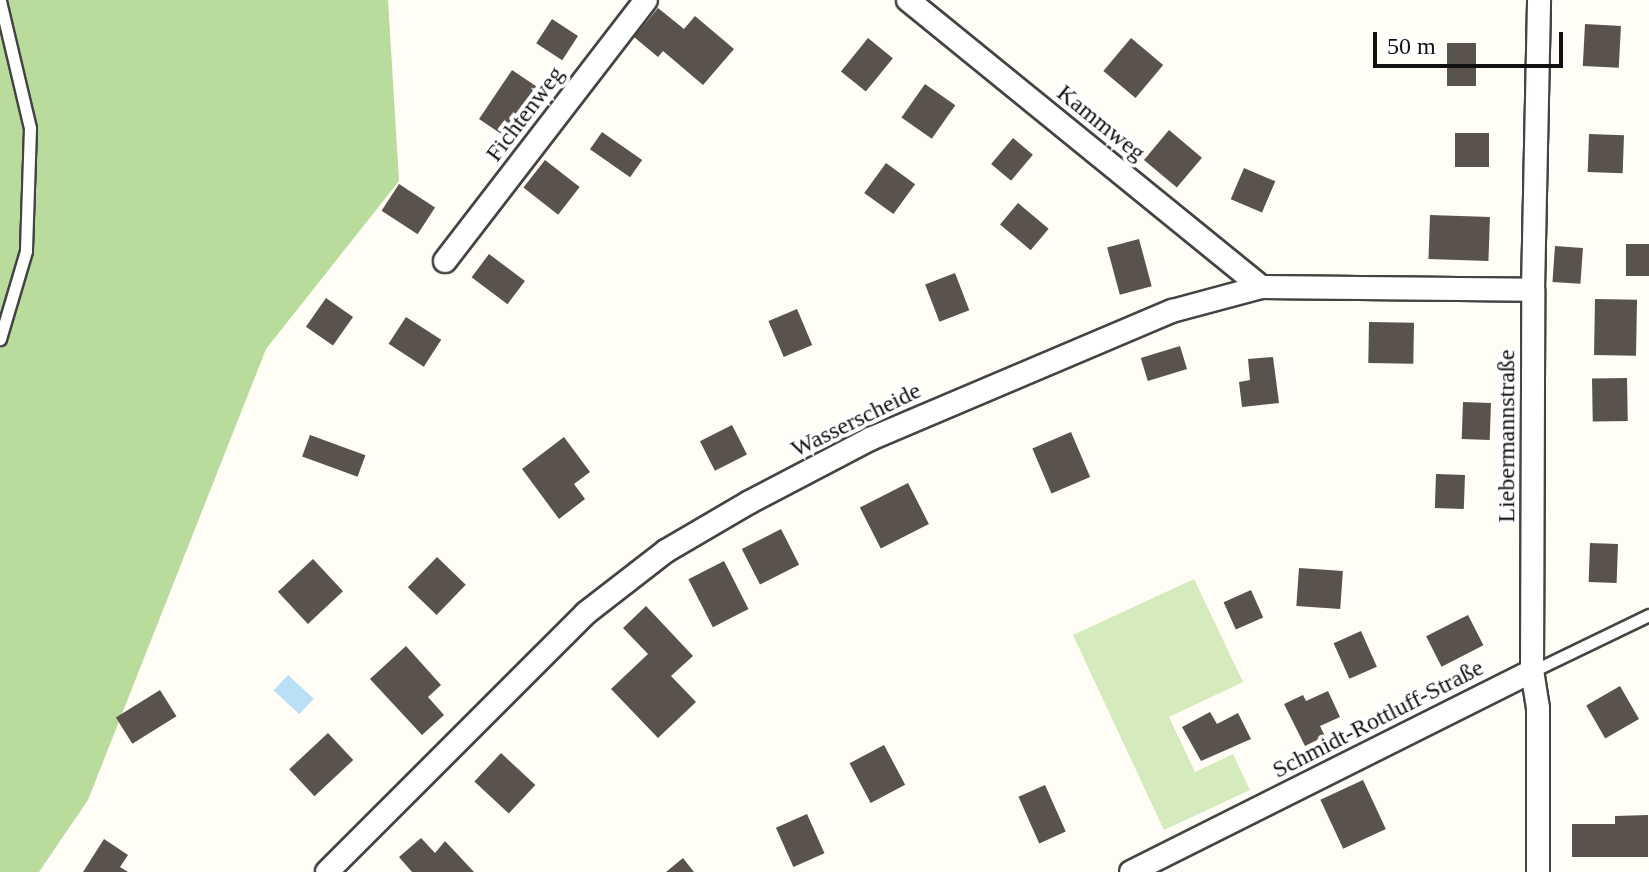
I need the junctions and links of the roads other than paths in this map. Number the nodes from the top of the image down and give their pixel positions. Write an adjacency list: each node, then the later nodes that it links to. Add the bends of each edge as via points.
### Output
1 (646, 0): 5 (street, Fichtenweg)
2 (908, 0): 6 (street, Kammweg)
3 (1539, 0): 7 (street, Liebermannstraße)
4 (0, 1): 8 (lane, via 30,128 26,251)
5 (445, 261)
6 (1261, 287): 7 (street, Wasserscheide); 11 (street, Wasserscheide, via 1172,311 870,439 666,551 586,613)
7 (1533, 290): 10 (street, Liebermannstraße)
8 (0, 339)
9 (1649, 615): 10 (lane, Schmidt-Rottluff-Straße)
10 (1532, 671): 12 (street, Schmidt-Rottluff-Straße); 13 (street, Liebermannstraße, via 1538,708)
11 (327, 872)
12 (1131, 872)
13 (1538, 872)

